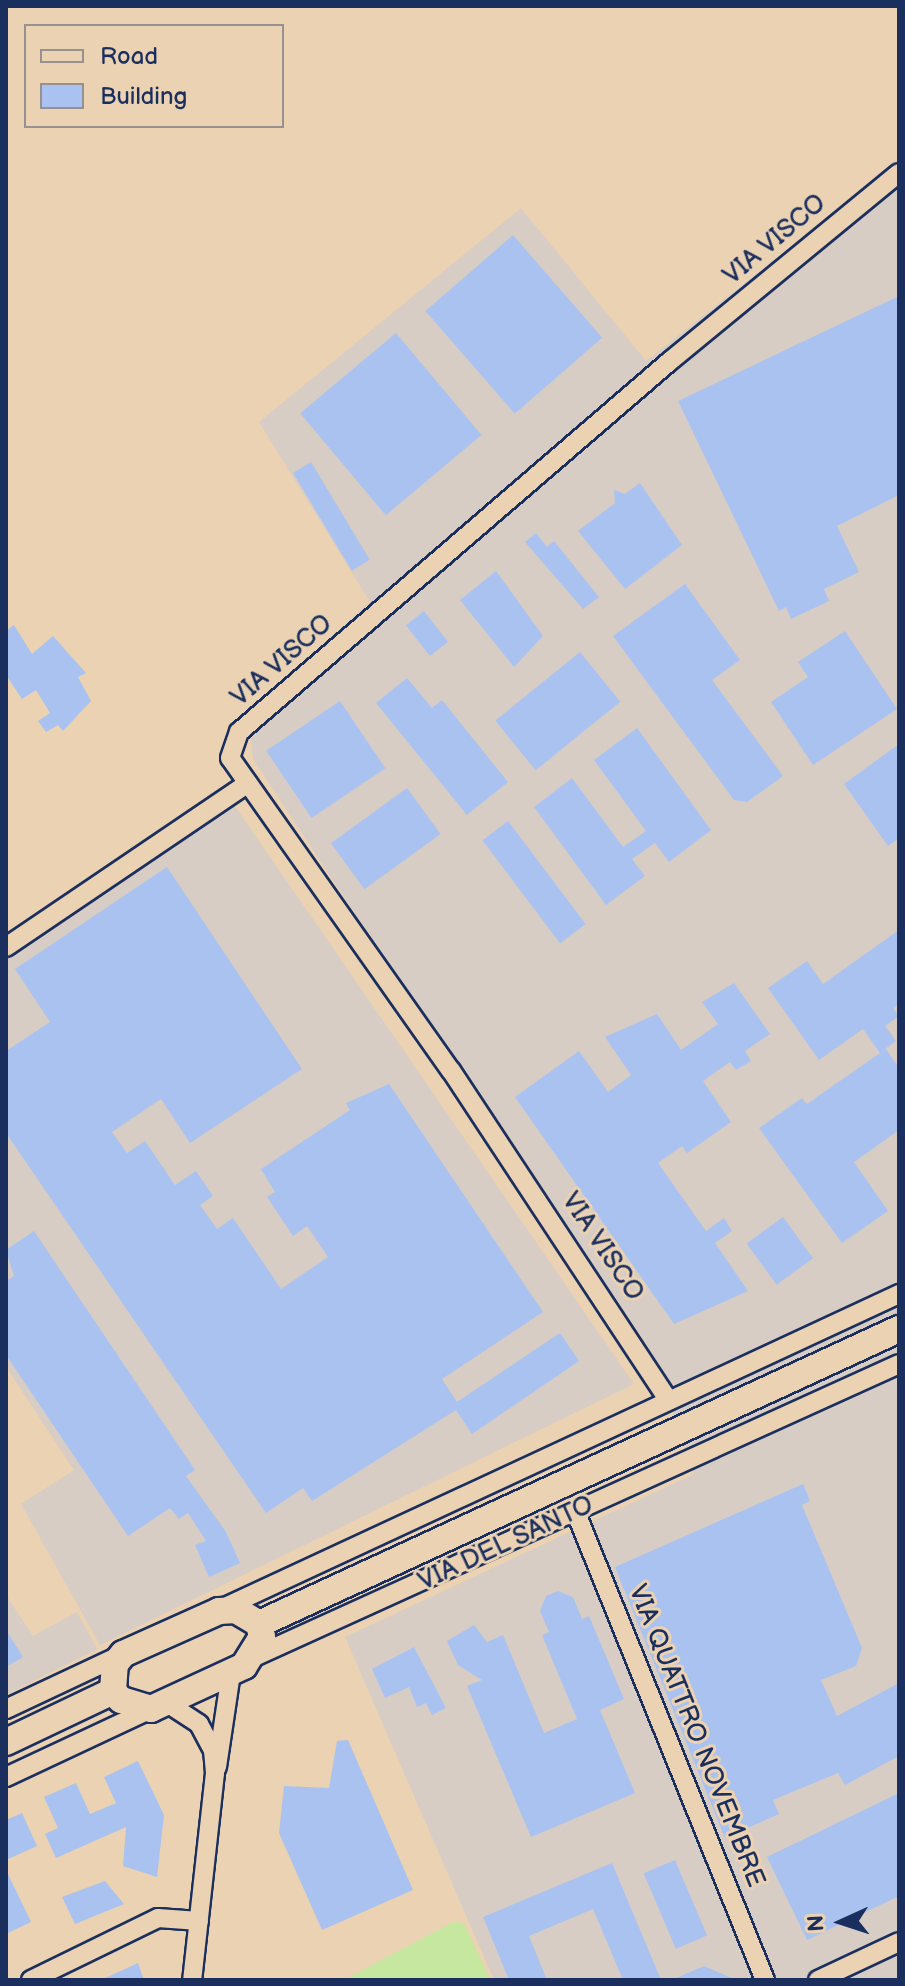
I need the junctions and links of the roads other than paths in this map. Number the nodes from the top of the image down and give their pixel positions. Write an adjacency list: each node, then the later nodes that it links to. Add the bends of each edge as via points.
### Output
1 (899, 173): 2 (street, VIA VISCO, via 670,361 239,732 230,758)
2 (248, 783): 3 (street); 7 (street, VIA VISCO, via 468,1097)
3 (6, 947)
4 (899, 1294): 7 (street)
5 (899, 1329): 8 (street)
6 (899, 1364): 9 (street, VIA DEL SANTO)
7 (667, 1398): 13 (street)
8 (745, 1401): 9 (street); 11 (street)
9 (758, 1430): 10 (street, VIA DEL SANTO)
10 (576, 1513): 12 (street, VIA DEL SANTO); 28 (street, VIA QUATTRO NOVEMBRE)
11 (372, 1572): 12 (street); 14 (street)
12 (385, 1600): 16 (street, VIA DEL SANTO)
13 (219, 1611): 14 (street, via 236,1610); 15 (street)
14 (259, 1624): 16 (street, via 262,1637)
15 (123, 1654): 18 (street, via 115,1664); 20 (street)
16 (254, 1657): 17 (street, VIA DEL SANTO)
17 (231, 1673): 19 (street, VIA DEL SANTO); 22 (street)
18 (113, 1691): 19 (street, via 130,1705); 21 (street)
19 (159, 1706): 22 (street, via 199,1724 213,1750); 23 (street, VIA DEL SANTO)
20 (6, 1709)
21 (6, 1742)
22 (215, 1773): 24 (street)
23 (6, 1777)
24 (199, 1921): 26 (street, via 158,1918); 27 (street)
25 (899, 1942): 29 (street)
26 (31, 1980)
27 (192, 1980)
28 (765, 1980)
29 (818, 1980)

